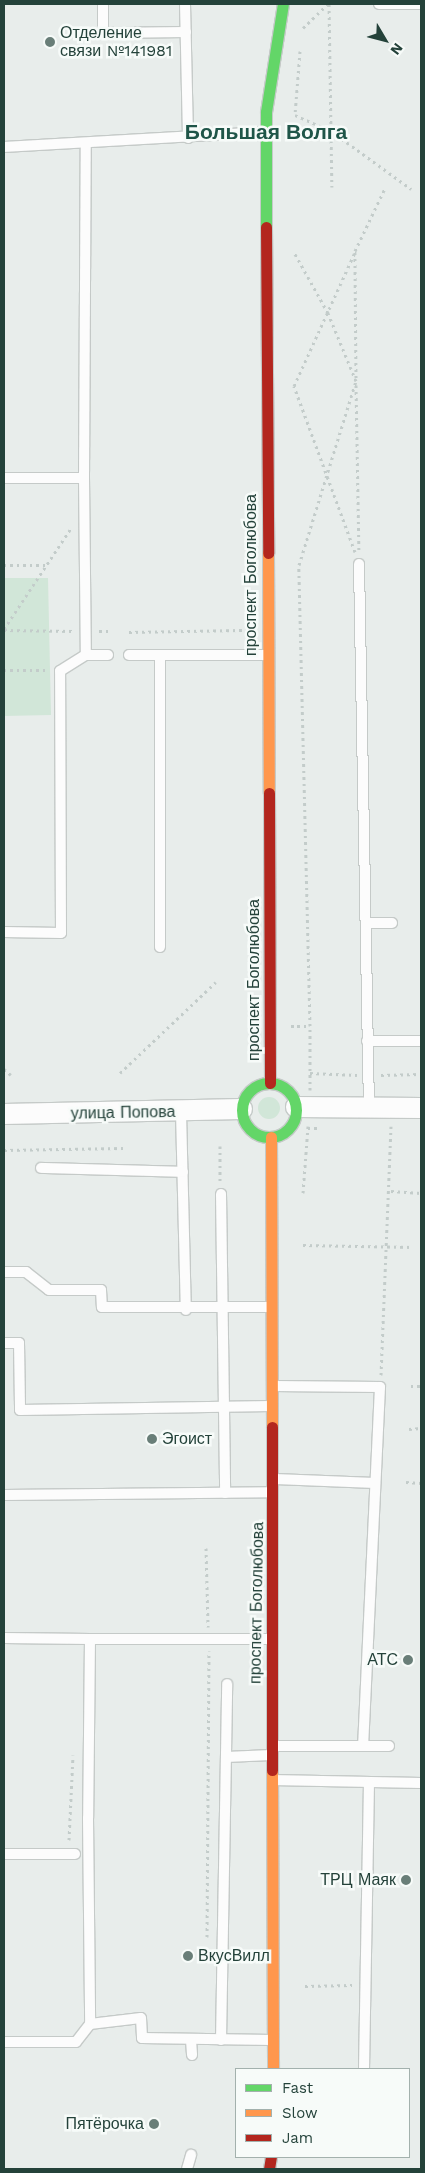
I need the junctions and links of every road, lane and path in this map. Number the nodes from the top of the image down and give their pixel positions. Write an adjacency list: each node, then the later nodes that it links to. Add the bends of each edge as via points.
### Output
1 (103, 4): 8 (lane, via 104,33)
2 (185, 4): 8 (lane)
3 (283, 4): 11 (main road, проспект Боголюбова)
4 (328, 4): 9 (path, via 302,28); 12 (path)
5 (378, 4): 6 (lane)
6 (421, 4)
7 (267, 13): 11 (main road, проспект Боголюбова)
8 (186, 32): 14 (lane)
9 (301, 38)
10 (301, 48): 12 (path, via 295,115)
11 (272, 67): 13 (main road, проспект Боголюбова)
12 (331, 131): 17 (path); 19 (path)
13 (266, 132): 14 (lane); 39 (main road, проспект Боголюбова)
14 (188, 138): 15 (lane)
15 (86, 144): 16 (lane); 26 (lane)
16 (4, 147)
17 (332, 187)
18 (385, 188): 20 (path)
19 (411, 189)
20 (355, 251): 22 (path); 23 (path)
21 (295, 254): 22 (path)
22 (328, 313): 23 (path); 24 (path, via 294,386)
23 (356, 381): 24 (path); 28 (path)
24 (328, 472): 28 (path); 47 (path, via 298,565 310,1026)
25 (4, 478): 26 (lane)
26 (84, 478): 27 (lane)
27 (85, 509): 30 (path); 36 (lane)
28 (359, 564): 42 (lane)
29 (4, 565): 30 (path)
30 (46, 565): 31 (path)
31 (4, 629): 33 (path)
32 (242, 630): 34 (path)
33 (63, 631)
34 (129, 632)
35 (108, 654): 36 (lane)
36 (86, 655): 41 (lane)
37 (130, 655): 38 (lane)
38 (160, 655): 39 (lane); 45 (lane)
39 (268, 655): 47 (main road, проспект Боголюбова)
40 (4, 670): 41 (path)
41 (60, 671): 44 (lane, via 61,933)
42 (366, 923): 43 (lane); 48 (lane)
43 (392, 923)
44 (4, 932)
45 (160, 947)
46 (216, 982): 51 (path)
47 (272, 1026): 53 (main road, проспект Боголюбова)
48 (367, 1041): 49 (lane); 55 (lane)
49 (421, 1042)
50 (4, 1069): 52 (path)
51 (120, 1073)
52 (11, 1075)
53 (270, 1083): 54 (main road, via 288,1090); 57 (main road, via 250,1090)
54 (296, 1107): 55 (street); 63 (main road, via 290,1128)
55 (369, 1108): 56 (street)
56 (421, 1108)
57 (242, 1109): 58 (street, улица Попова); 63 (main road, via 250,1130)
58 (181, 1112): 59 (street, улица Попова); 68 (lane)
59 (4, 1114)
60 (382, 1125): 69 (path, via 391,1124)
61 (308, 1128): 62 (path)
62 (327, 1128)
63 (271, 1137): 76 (main road, проспект Боголюбова)
64 (220, 1146): 71 (path)
65 (123, 1148): 66 (path)
66 (4, 1150)
67 (42, 1168): 68 (lane)
68 (183, 1172): 77 (lane)
69 (391, 1191): 70 (path); 73 (path)
70 (421, 1193)
71 (221, 1194): 78 (lane)
72 (303, 1245): 73 (path)
73 (389, 1245): 74 (path); 83 (path)
74 (413, 1247)
75 (4, 1272): 77 (lane, via 26,1272 49,1290 101,1290 102,1307)
76 (273, 1307): 78 (lane); 80 (main road, проспект Боголюбова)
77 (186, 1310): 78 (lane)
78 (221, 1310): 85 (lane)
79 (4, 1343): 85 (lane, via 20,1342 20,1410)
80 (274, 1386): 83 (lane); 84 (main road, проспект Боголюбова)
81 (411, 1386): 82 (path)
82 (421, 1386)
83 (380, 1387): 89 (lane)
84 (274, 1406): 85 (lane); 88 (main road, проспект Боголюбова)
85 (223, 1408): 92 (lane)
86 (421, 1428): 87 (path)
87 (409, 1429)
88 (275, 1479): 89 (lane); 93 (main road, проспект Боголюбова)
89 (375, 1482): 101 (lane)
90 (406, 1482): 91 (path)
91 (421, 1483)
92 (225, 1492): 93 (lane); 94 (lane)
93 (275, 1492): 99 (main road, проспект Боголюбова)
94 (4, 1495)
95 (206, 1548): 98 (path)
96 (4, 1638): 97 (lane)
97 (90, 1639): 98 (lane); 113 (lane)
98 (209, 1639): 99 (lane); 110 (path)
99 (274, 1639): 103 (main road, проспект Боголюбова)
100 (227, 1684): 104 (lane)
101 (364, 1745): 102 (lane); 103 (lane)
102 (389, 1746)
103 (271, 1751): 104 (lane); 105 (main road, проспект Боголюбова)
104 (226, 1757): 115 (lane)
105 (271, 1780): 106 (lane); 116 (main road, проспект Боголюбова)
106 (369, 1782): 107 (lane); 112 (lane)
107 (421, 1783)
108 (4, 1854): 109 (lane)
109 (75, 1854)
110 (207, 1942)
111 (305, 1986): 112 (path)
112 (365, 1986): 120 (lane)
113 (90, 2024): 114 (lane, via 141,2018 142,2038); 117 (lane, via 76,2042)
114 (191, 2040): 115 (lane); 118 (lane)
115 (221, 2040): 116 (lane)
116 (273, 2040): 119 (main road, проспект Боголюбова)
117 (4, 2042)
118 (192, 2055)
119 (273, 2068)
120 (364, 2068)
121 (191, 2155): 122 (lane)
122 (187, 2169)

